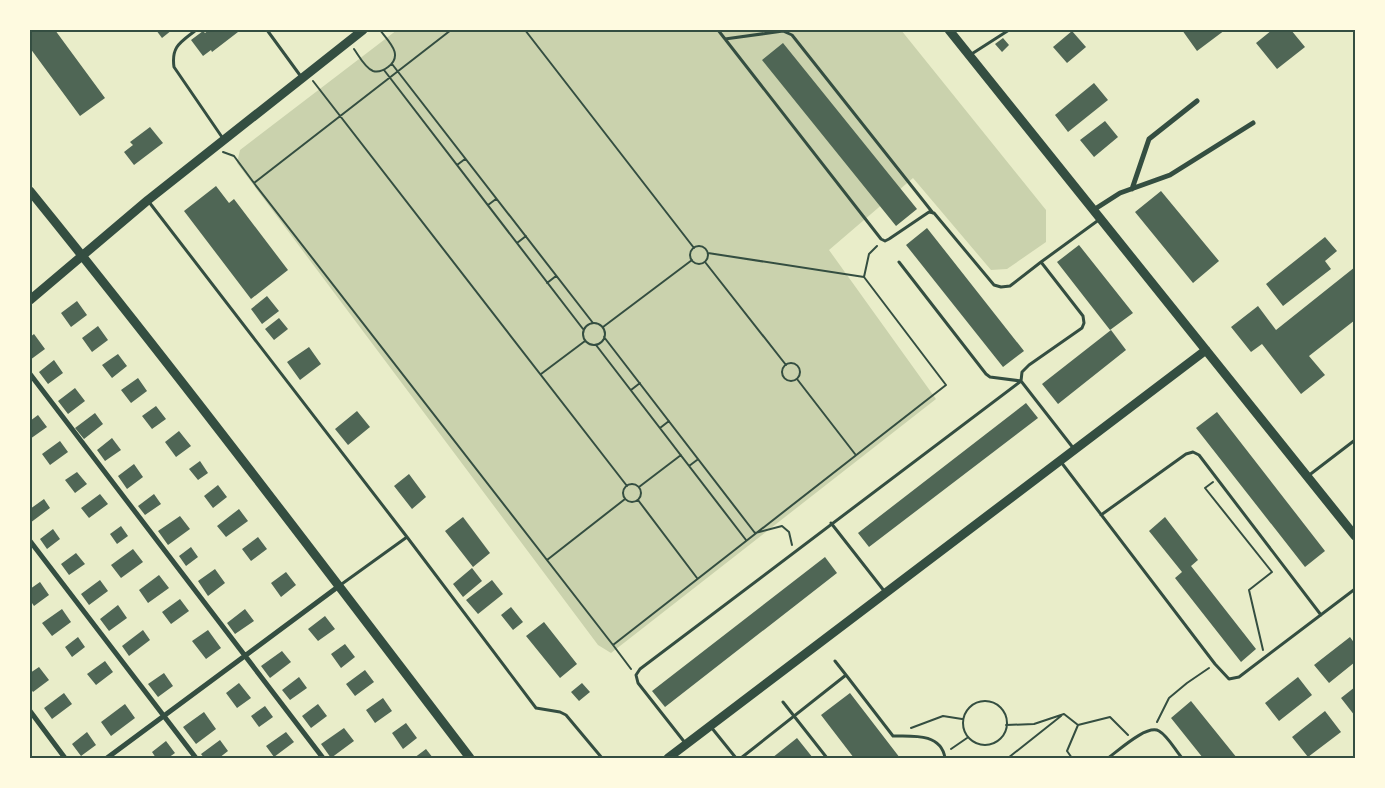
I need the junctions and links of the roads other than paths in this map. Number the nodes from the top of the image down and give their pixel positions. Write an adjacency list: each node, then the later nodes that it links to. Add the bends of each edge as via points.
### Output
1 (196, 30): 12 (lane, via 177,46 173,56 174,67)
2 (267, 30): 9 (lane)
3 (363, 30): 9 (street)
4 (718, 30): 7 (lane)
5 (949, 30): 8 (street)
6 (1009, 30): 8 (lane)
7 (725, 38): 17 (lane, via 783,32 792,35); 17 (lane, via 881,238 885,241 925,214)
8 (969, 55): 16 (street)
9 (305, 76): 12 (street)
10 (1197, 101): 13 (street, via 1149,139)
11 (1253, 123): 13 (street, via 1170,175)
12 (224, 140): 15 (street)
13 (1132, 189): 16 (street)
14 (30, 191): 19 (street)
15 (148, 200): 19 (street); 33 (lane)
16 (1095, 210): 18 (street)
17 (934, 213): 21 (lane, via 994,285 1010,286)
18 (1101, 218): 21 (lane); 23 (street)
19 (82, 255): 22 (street); 35 (street)
20 (899, 262): 25 (lane, via 986,374)
21 (1042, 262): 25 (lane, via 1084,323 1082,328 1022,372)
22 (30, 300)
23 (1206, 350): 27 (street); 29 (street)
24 (30, 374): 39 (street)
25 (1021, 381): 27 (lane); 31 (lane)
26 (1355, 440): 29 (lane)
27 (1075, 450): 28 (street)
28 (1060, 462): 30 (lane); 37 (street)
29 (1308, 476): 32 (street)
30 (1101, 515): 38 (lane, via 1193,452 1217,478); 38 (lane, via 1229,679 1239,677)
31 (831, 523): 37 (lane); 47 (lane, via 636,675 638,683)
32 (1355, 536)
33 (407, 537): 35 (lane); 53 (lane, via 536,708 566,715)
34 (30, 541): 45 (street)
35 (339, 586): 39 (street); 52 (street)
36 (1355, 589): 38 (lane)
37 (886, 594): 46 (street)
38 (1321, 615)
39 (245, 656): 45 (street); 51 (street)
40 (834, 661): 41 (lane)
41 (846, 675): 44 (lane); 58 (lane, via 894,736 922,736 934,741)
42 (783, 702): 44 (lane)
43 (30, 711): 48 (street)
44 (794, 716): 56 (lane); 57 (lane)
45 (164, 717): 49 (street); 50 (street)
46 (711, 726): 47 (street); 55 (lane)
47 (687, 744): 54 (street)
48 (65, 758)
49 (107, 758)
50 (196, 758)
51 (323, 758)
52 (470, 758)
53 (602, 758)
54 (668, 758)
55 (736, 758)
56 (741, 758)
57 (827, 758)
58 (946, 758)
59 (1108, 758): 60 (lane, via 1146,731 1154,729 1160,731)
60 (1182, 758)

